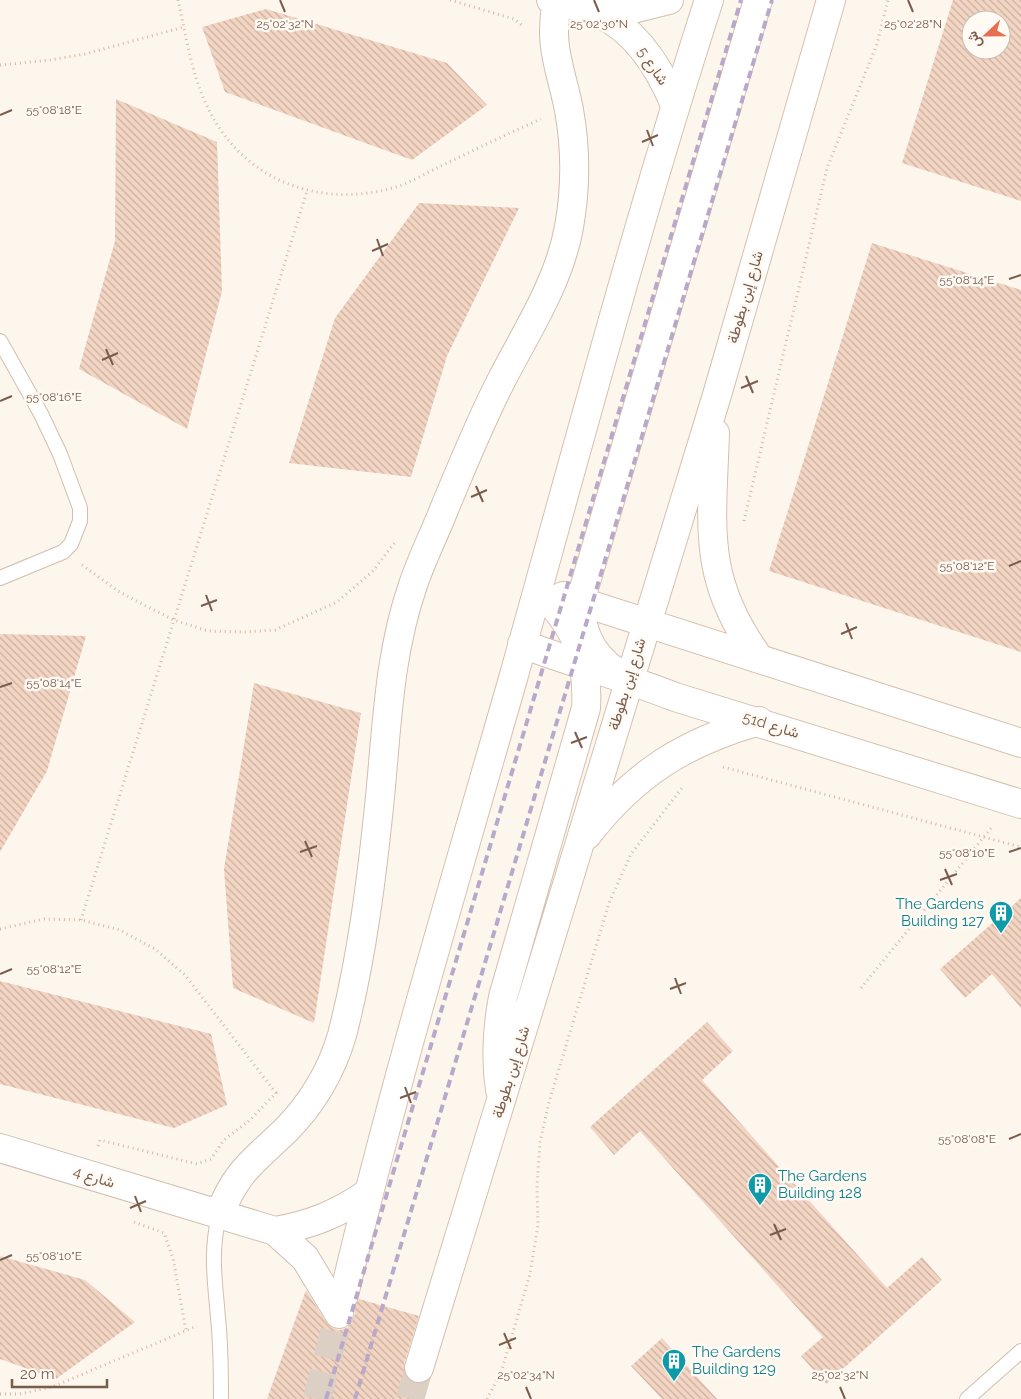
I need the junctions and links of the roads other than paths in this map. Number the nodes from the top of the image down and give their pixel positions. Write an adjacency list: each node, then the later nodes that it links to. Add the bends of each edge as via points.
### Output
1 (668, 0): 6 (main road, شارع 5, via 625,11)
2 (709, 0): 7 (main road)
3 (758, 0): 12 (main road)
4 (831, 0): 9 (main road, شارع إبن بطوطة)
5 (555, 1): 6 (main road, شارع 5); 25 (main road, via 553,42 573,131 575,180 569,230 544,300 478,428 403,614 392,664 368,892 341,1037 318,1089 286,1130 238,1178)
6 (599, 13): 7 (main road, شارع 5, via 620,27 654,62)
7 (675, 106): 11 (main road)
8 (0, 340): 10 (lane, via 41,414 80,508 77,533 63,552)
9 (717, 395): 13 (main road, شارع إبن بطوطة); 15 (main road, via 714,562 730,613)
10 (0, 578)
11 (538, 589): 12 (main road); 14 (main road); 16 (main road, via 560,611 576,637)
12 (580, 602): 13 (main road); 17 (main road, via 580,617 589,645 613,671)
13 (646, 623): 15 (main road); 17 (main road, شارع إبن بطوطة)
14 (522, 644): 16 (main road, 51d شارع); 24 (main road)
15 (759, 658): 19 (main road)
16 (585, 668): 17 (main road, 51d شارع); 22 (main road, via 586,708 503,997 496,1051)
17 (628, 679): 18 (main road, 51d شارع, via 675,697); 21 (main road, شارع إبن بطوطة)
18 (759, 721): 20 (main road, 51d شارع); 21 (main road, via 720,733 674,754 638,779 606,810)
19 (1021, 743)
20 (1018, 803)
21 (579, 846): 22 (main road, شارع إبن بطوطة)
22 (502, 1100): 28 (main road, شارع إبن بطوطة)
23 (0, 1148): 25 (main road, شارع 4)
24 (368, 1193): 26 (main road, شارع 4, via 324,1219); 26 (main road, شارع 4, via 341,1305 305,1258)
25 (219, 1216): 26 (main road, شارع 4); 29 (lane, via 213,1239 212,1264)
26 (275, 1231)
27 (1021, 1351): 30 (lane)
28 (419, 1368)
29 (221, 1399)
30 (967, 1399)

